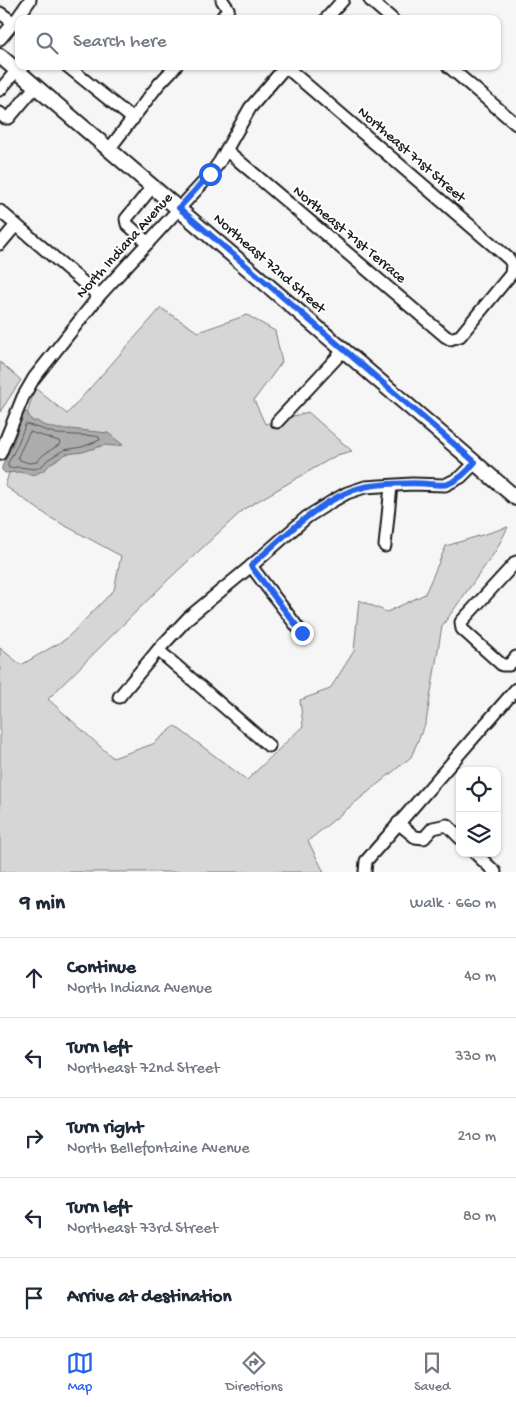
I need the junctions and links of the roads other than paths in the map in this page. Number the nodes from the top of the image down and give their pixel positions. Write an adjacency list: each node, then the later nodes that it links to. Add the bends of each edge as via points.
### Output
1 (30, 0): 5 (street)
2 (343, 0): 6 (street)
3 (370, 0): 7 (street)
4 (0, 13): 8 (street)
5 (21, 15)
6 (330, 15)
7 (387, 15)
8 (15, 23)
9 (15, 25): 10 (street)
10 (0, 39)
11 (0, 56): 12 (main road, Northeast 72nd Street)
12 (15, 68)
13 (17, 70): 19 (main road, Northeast 72nd Street); 20 (street)
14 (72, 70): 22 (street)
15 (172, 70): 22 (street)
16 (283, 70): 25 (street, North Indiana Avenue, via 250,108)
17 (289, 70): 33 (street, Northeast 71st Street, via 509,259 511,274)
18 (453, 70): 23 (street)
19 (36, 86): 21 (street, via 9,118); 24 (main road, Northeast 72nd Street)
20 (0, 90)
21 (0, 113)
22 (133, 119): 24 (street)
23 (516, 124)
24 (110, 148): 26 (main road, Northeast 72nd Street)
25 (226, 150): 27 (street, North Indiana Avenue, via 210,174); 33 (street, Northeast 71st Terrace, via 445,336)
26 (154, 186): 27 (main road, Northeast 72nd Street); 30 (street, via 126,219 127,224)
27 (179, 208): 30 (street, North Indiana Avenue); 34 (main road, Northeast 72nd Street)
28 (0, 211): 29 (street)
29 (16, 225): 31 (street); 32 (street)
30 (148, 243): 32 (street, North Indiana Avenue)
31 (0, 244)
32 (99, 296): 36 (street, North Indiana Avenue, via 34,378)
33 (455, 338)
34 (344, 350): 35 (street); 37 (main road, Northeast 72nd Street)
35 (277, 422)
36 (0, 454)
37 (475, 462): 38 (street, via 461,477 445,484); 39 (main road, Northeast 72nd Street)
38 (391, 486): 40 (street); 42 (street, via 364,487 330,502 307,517)
39 (516, 498)
40 (385, 546)
41 (516, 562): 45 (street, via 461,622 462,629 502,665 509,665)
42 (251, 566): 43 (street); 44 (street, via 189,617)
43 (302, 633)
44 (158, 650): 47 (street); 48 (street)
45 (516, 657)
46 (516, 689): 49 (street)
47 (119, 697)
48 (269, 746)
49 (398, 823): 50 (street, via 415,837 424,838 433,828 447,825); 52 (street, via 366,861)
50 (456, 834)
51 (479, 857): 53 (street)
52 (365, 872)
53 (495, 872)

